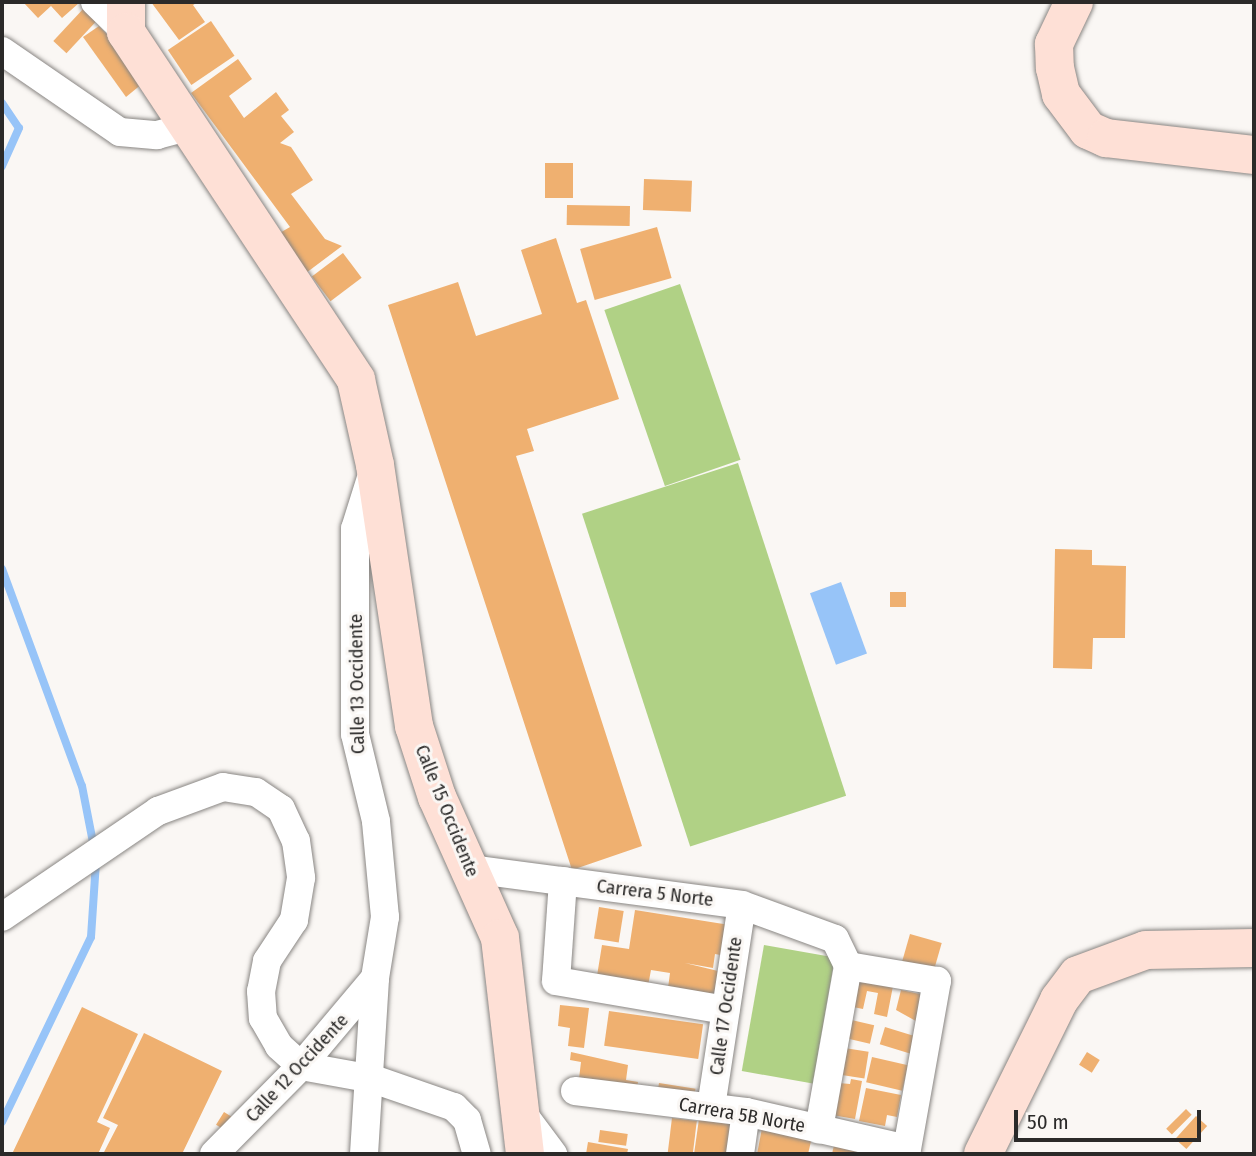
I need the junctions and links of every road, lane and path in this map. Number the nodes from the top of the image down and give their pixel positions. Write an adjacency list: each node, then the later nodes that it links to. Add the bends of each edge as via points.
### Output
1 (95, 2): 3 (street)
2 (1074, 2): 6 (main road, via 1054,44 1055,68 1061,94 1088,130 1106,138)
3 (126, 17): 5 (main road, Calle 15 Occidente)
4 (2, 51): 5 (street, via 120,132 157,135)
5 (190, 125): 7 (main road, Calle 15 Occidente, via 346,361)
6 (1254, 155)
7 (375, 464): 8 (main road, Calle 15 Occidente, via 414,726); 14 (street, Calle 13 Occidente, via 355,528 355,720 376,821 385,917)
8 (470, 869): 9 (street, Carrera 5 Norte); 20 (main road, Calle 15 Occidente, via 500,938)
9 (563, 881): 10 (street, Carrera 5 Norte); 15 (street, via 556,981)
10 (741, 905): 13 (street, Carrera 5 Norte, via 835,939); 15 (street, Calle 17 Occidente)
11 (2, 917): 16 (street, via 158,811 223,787 256,792 281,809 296,841 300,878 294,920 267,961 261,991 263,1018)
12 (1254, 948): 29 (main road, via 1146,950 1078,975 1059,1000)
13 (848, 967): 22 (street); 22 (street, Carrera 5B Norte, via 936,981 907,1149)
14 (375, 978): 16 (street, Calle 12 Occidente); 17 (street, Calle 13 Occidente)
15 (726, 1010): 19 (street, Calle 17 Occidente)
16 (301, 1066): 17 (street); 23 (street, Calle 12 Occidente)
17 (373, 1079): 24 (street, Calle 13 Occidente); 25 (street, via 454,1107 467,1119)
18 (575, 1091): 19 (street, Carrera 5B Norte)
19 (711, 1107): 21 (street, Carrera 5B Norte)
20 (521, 1111): 26 (main road, Calle 15 Occidente); 27 (street)
21 (746, 1112): 22 (street, Carrera 5B Norte); 28 (street)
22 (820, 1129)
23 (214, 1154)
24 (364, 1154)
25 (478, 1154)
26 (525, 1154)
27 (553, 1154)
28 (740, 1154)
29 (983, 1154)

